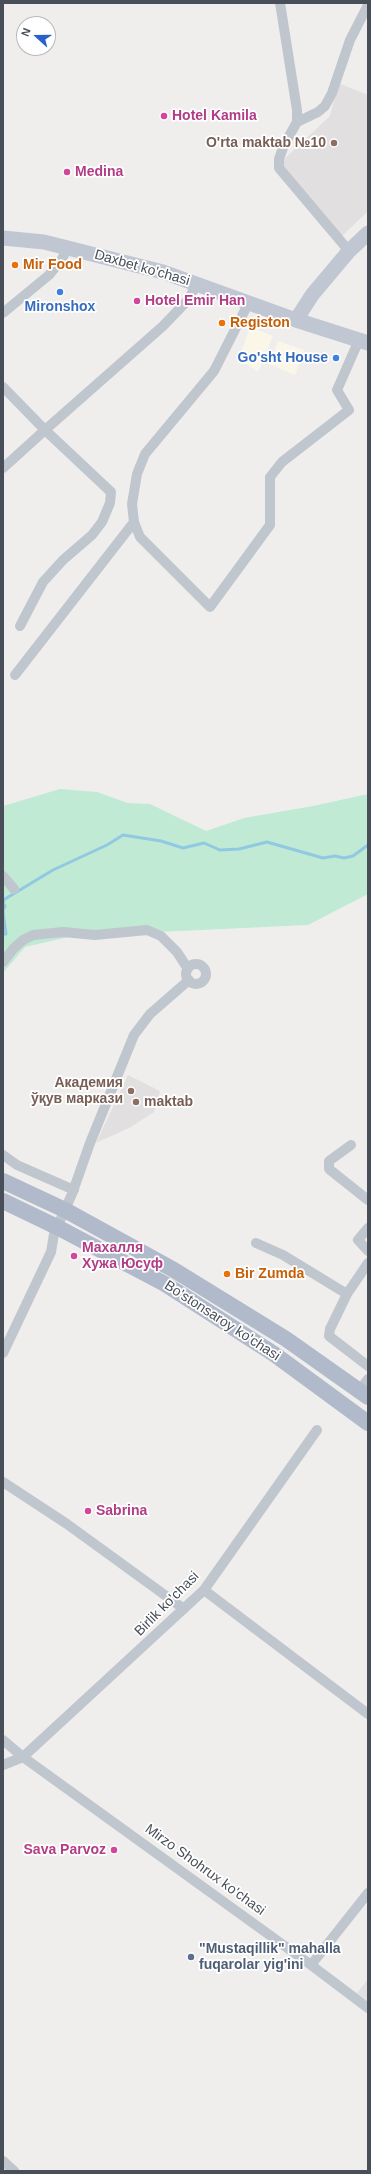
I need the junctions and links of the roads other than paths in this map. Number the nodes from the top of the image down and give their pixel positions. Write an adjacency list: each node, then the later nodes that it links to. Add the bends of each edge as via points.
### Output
1 (280, 3): 3 (street)
2 (368, 5): 3 (street, via 350,40 325,106)
3 (297, 122): 7 (street, via 279,159 280,168)
4 (368, 233): 7 (main road)
5 (3, 238): 6 (main road, Daxbet ko'chasi, via 44,242)
6 (67, 249): 8 (main road, Daxbet ko'chasi, via 163,272); 10 (street, via 49,275)
7 (349, 251): 11 (main road, via 312,295)
8 (197, 284): 9 (main road, Daxbet ko'chasi); 14 (street, via 188,300 163,326)
9 (249, 302): 11 (main road, Daxbet ko'chasi); 16 (street, via 214,371 145,454 136,482 132,504)
10 (3, 313)
11 (296, 320): 12 (main road, Daxbet ko'chasi)
12 (364, 342): 16 (street, via 337,390 348,407 348,412 282,462 270,477 270,525 210,607 140,537)
13 (3, 387): 14 (street)
14 (45, 430): 15 (street); 17 (street, via 105,485 111,492 110,503 102,522 92,535 63,560 43,582)
15 (3, 468)
16 (133, 519): 18 (street)
17 (20, 626)
18 (15, 675)
19 (3, 876): 20 (street)
20 (14, 889)
21 (3, 962): 22 (street, via 14,948 33,935 63,932 94,935 147,930 161,936 177,952)
22 (188, 969): 23 (street, via 186,973); 23 (street, via 197,964 205,971 202,981 195,983)
23 (189, 980): 27 (street, via 150,1014 134,1035 90,1143)
24 (351, 1145): 28 (street, via 329,1161 329,1169)
25 (3, 1155): 27 (street, via 17,1165)
26 (3, 1181): 30 (main road, Bo'stonsaroy ko'chasi)
27 (74, 1190): 30 (street)
28 (368, 1200)
29 (3, 1201): 31 (main road, Bo'stonsaroy ko'chasi)
30 (65, 1210): 31 (street); 40 (main road, Bo'stonsaroy ko'chasi, via 174,1270)
31 (57, 1227): 37 (street, via 51,1252); 41 (main road, Bo'stonsaroy ko'chasi, via 172,1288 274,1354)
32 (368, 1228): 34 (street, via 358,1240)
33 (256, 1243): 36 (street, via 283,1255)
34 (368, 1252)
35 (368, 1263): 36 (street)
36 (348, 1294): 39 (street, via 329,1336)
37 (7, 1330): 38 (street)
38 (3, 1353)
39 (368, 1366)
40 (365, 1389)
41 (368, 1423)
42 (317, 1430): 44 (street, Birlik ko'chasi)
43 (3, 1482): 45 (street, via 73,1528)
44 (204, 1590): 45 (street, Birlik ko'chasi); 46 (street)
45 (184, 1609): 48 (street, Birlik ko'chasi)
46 (368, 1714)
47 (3, 1740): 48 (street, Mirzo Shohrux ko'chasi)
48 (23, 1757): 49 (street, Birlik ko'chasi); 51 (street, Mirzo Shohrux ko'chasi)
49 (3, 1765)
50 (368, 1893): 51 (street)
51 (311, 1964): 52 (street, Mirzo Shohrux ko'chasi)
52 (368, 2008)
53 (3, 2161): 54 (street)
54 (14, 2171)

